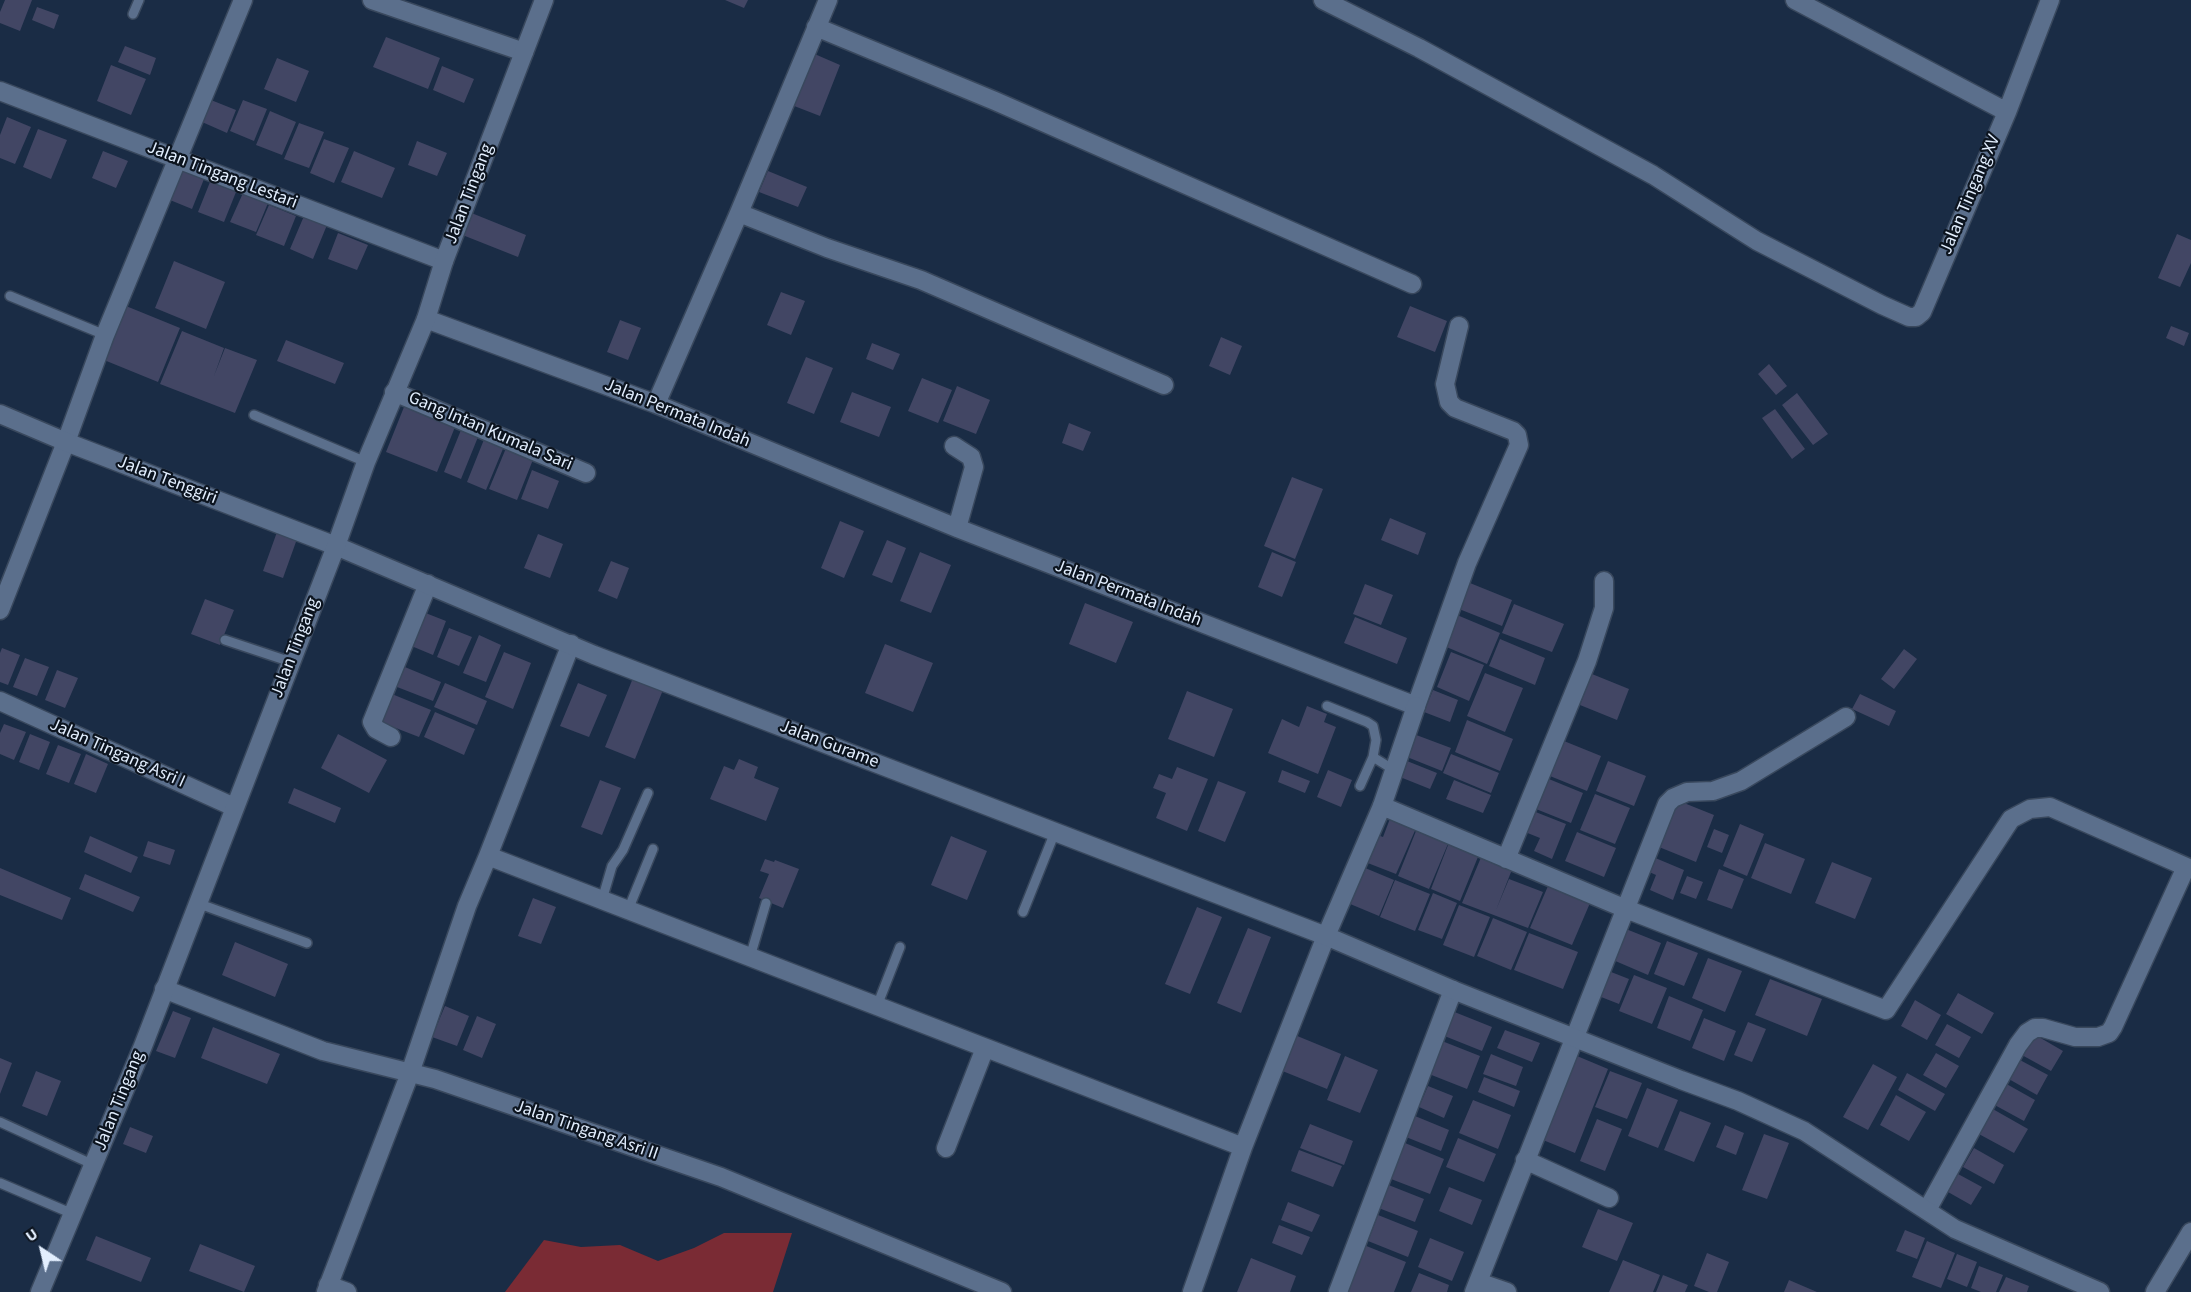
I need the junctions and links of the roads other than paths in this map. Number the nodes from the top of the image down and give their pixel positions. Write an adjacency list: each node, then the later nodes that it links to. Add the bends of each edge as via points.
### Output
1 (139, 0): 9 (lane)
2 (243, 0): 14 (street)
3 (372, 0): 11 (street)
4 (544, 0): 11 (street, Jalan Tingang)
5 (828, 0): 10 (street)
6 (1323, 0): 13 (street, Jalan Tingang XV, via 1653,176 1748,235 1910,317 1921,315)
7 (1795, 0): 13 (street)
8 (2050, 0): 13 (street, Jalan Tingang XV)
9 (133, 14)
10 (816, 27): 15 (street); 17 (street, via 984,96)
11 (524, 52): 16 (street, Jalan Tingang)
12 (0, 91): 14 (street, Jalan Tingang Lestari)
13 (2007, 112)
14 (176, 159): 16 (street, Jalan Tingang Lestari); 21 (street)
15 (739, 213): 22 (street, via 921,280); 24 (street)
16 (444, 261): 19 (street, Jalan Tingang)
17 (1412, 284)
18 (10, 296): 21 (lane)
19 (426, 319): 23 (street, Jalan Tingang); 24 (street, Jalan Permata Indah)
20 (1459, 326): 41 (street, via 1444,384 1449,402 1513,431 1519,445 1467,563)
21 (105, 335): 27 (street)
22 (1164, 385)
23 (394, 392): 29 (street, Jalan Tingang); 30 (street, Gang Intan Kumala Sari)
24 (656, 405): 31 (street, Jalan Permata Indah)
25 (0, 414): 27 (street, Jalan Tenggiri)
26 (254, 415): 29 (lane)
27 (66, 442): 32 (street, Jalan Tenggiri); 35 (street)
28 (954, 446): 31 (street, via 971,457 974,467)
29 (366, 462): 32 (street, Jalan Tingang)
30 (586, 473)
31 (957, 528): 41 (street, Jalan Permata Indah)
32 (336, 546): 34 (street, Jalan Gurame); 38 (street, Jalan Tingang)
33 (1604, 581): 53 (street, via 1604,608 1587,662)
34 (428, 584): 37 (street, Jalan Gurame); 43 (street, via 372,723)
35 (0, 610)
36 (225, 640): 38 (lane)
37 (571, 644): 50 (street, Jalan Gurame); 52 (street)
38 (291, 662): 49 (street, Jalan Tingang)
39 (0, 700): 49 (street, Jalan Tingang Asri I)
40 (1327, 706): 44 (lane, via 1373,726)
41 (1416, 706): 45 (street)
42 (1846, 717): 58 (street, via 1741,781 1726,788 1687,792 1673,798 1664,810)
43 (391, 737)
44 (1373, 757): 45 (lane); 46 (lane)
45 (1394, 770): 48 (street)
46 (1360, 786)
47 (648, 793): 55 (lane, via 612,866)
48 (1382, 806): 53 (street); 61 (street)
49 (234, 807): 56 (street, Jalan Tingang)
50 (1055, 832): 60 (lane); 61 (street, Jalan Gurame)
51 (653, 849): 59 (lane)
52 (488, 856): 55 (street); 70 (street)
53 (1506, 859): 58 (street)
54 (2188, 868): 58 (street, via 2050,807 2020,814 2005,828 1886,1010); 78 (street, via 2113,1028 2098,1037 2043,1028 2027,1033)
55 (602, 900): 59 (street)
56 (197, 903): 62 (lane); 65 (street, Jalan Tingang)
57 (766, 903): 64 (lane)
58 (1626, 909): 68 (street)
59 (628, 910): 64 (street)
60 (1023, 912)
61 (1326, 936): 66 (street, Jalan Gurame); 72 (street)
62 (306, 943)
63 (900, 946): 67 (lane)
64 (750, 957): 67 (street)
65 (164, 988): 70 (street, Jalan Tingang Asri II, via 323,1051); 75 (street, Jalan Tingang)
66 (1453, 990): 68 (street, Jalan Gurame); 87 (street)
67 (877, 1006): 69 (street)
68 (1576, 1038): 74 (street); 78 (street, Jalan Gurame, via 1804,1131)
69 (985, 1048): 72 (street); 73 (street)
70 (410, 1073): 82 (street); 85 (street, Jalan Tingang Asri II, via 721,1176)
71 (0, 1122): 75 (lane)
72 (1243, 1147): 86 (street)
73 (946, 1148)
74 (1525, 1160): 77 (street); 81 (street)
75 (94, 1165): 79 (street, Jalan Tingang)
76 (0, 1183): 79 (lane)
77 (1609, 1198)
78 (1927, 1210): 89 (street, Jalan Gurame, via 1954,1228)
79 (73, 1214): 83 (street, Jalan Tingang)
80 (2191, 1232): 90 (street)
81 (1476, 1287): 88 (street)
82 (327, 1289): 84 (street)
83 (40, 1292)
84 (347, 1292)
85 (1002, 1292)
86 (1192, 1292)
87 (1338, 1292)
88 (1507, 1292)
89 (2098, 1292)
90 (2155, 1292)

